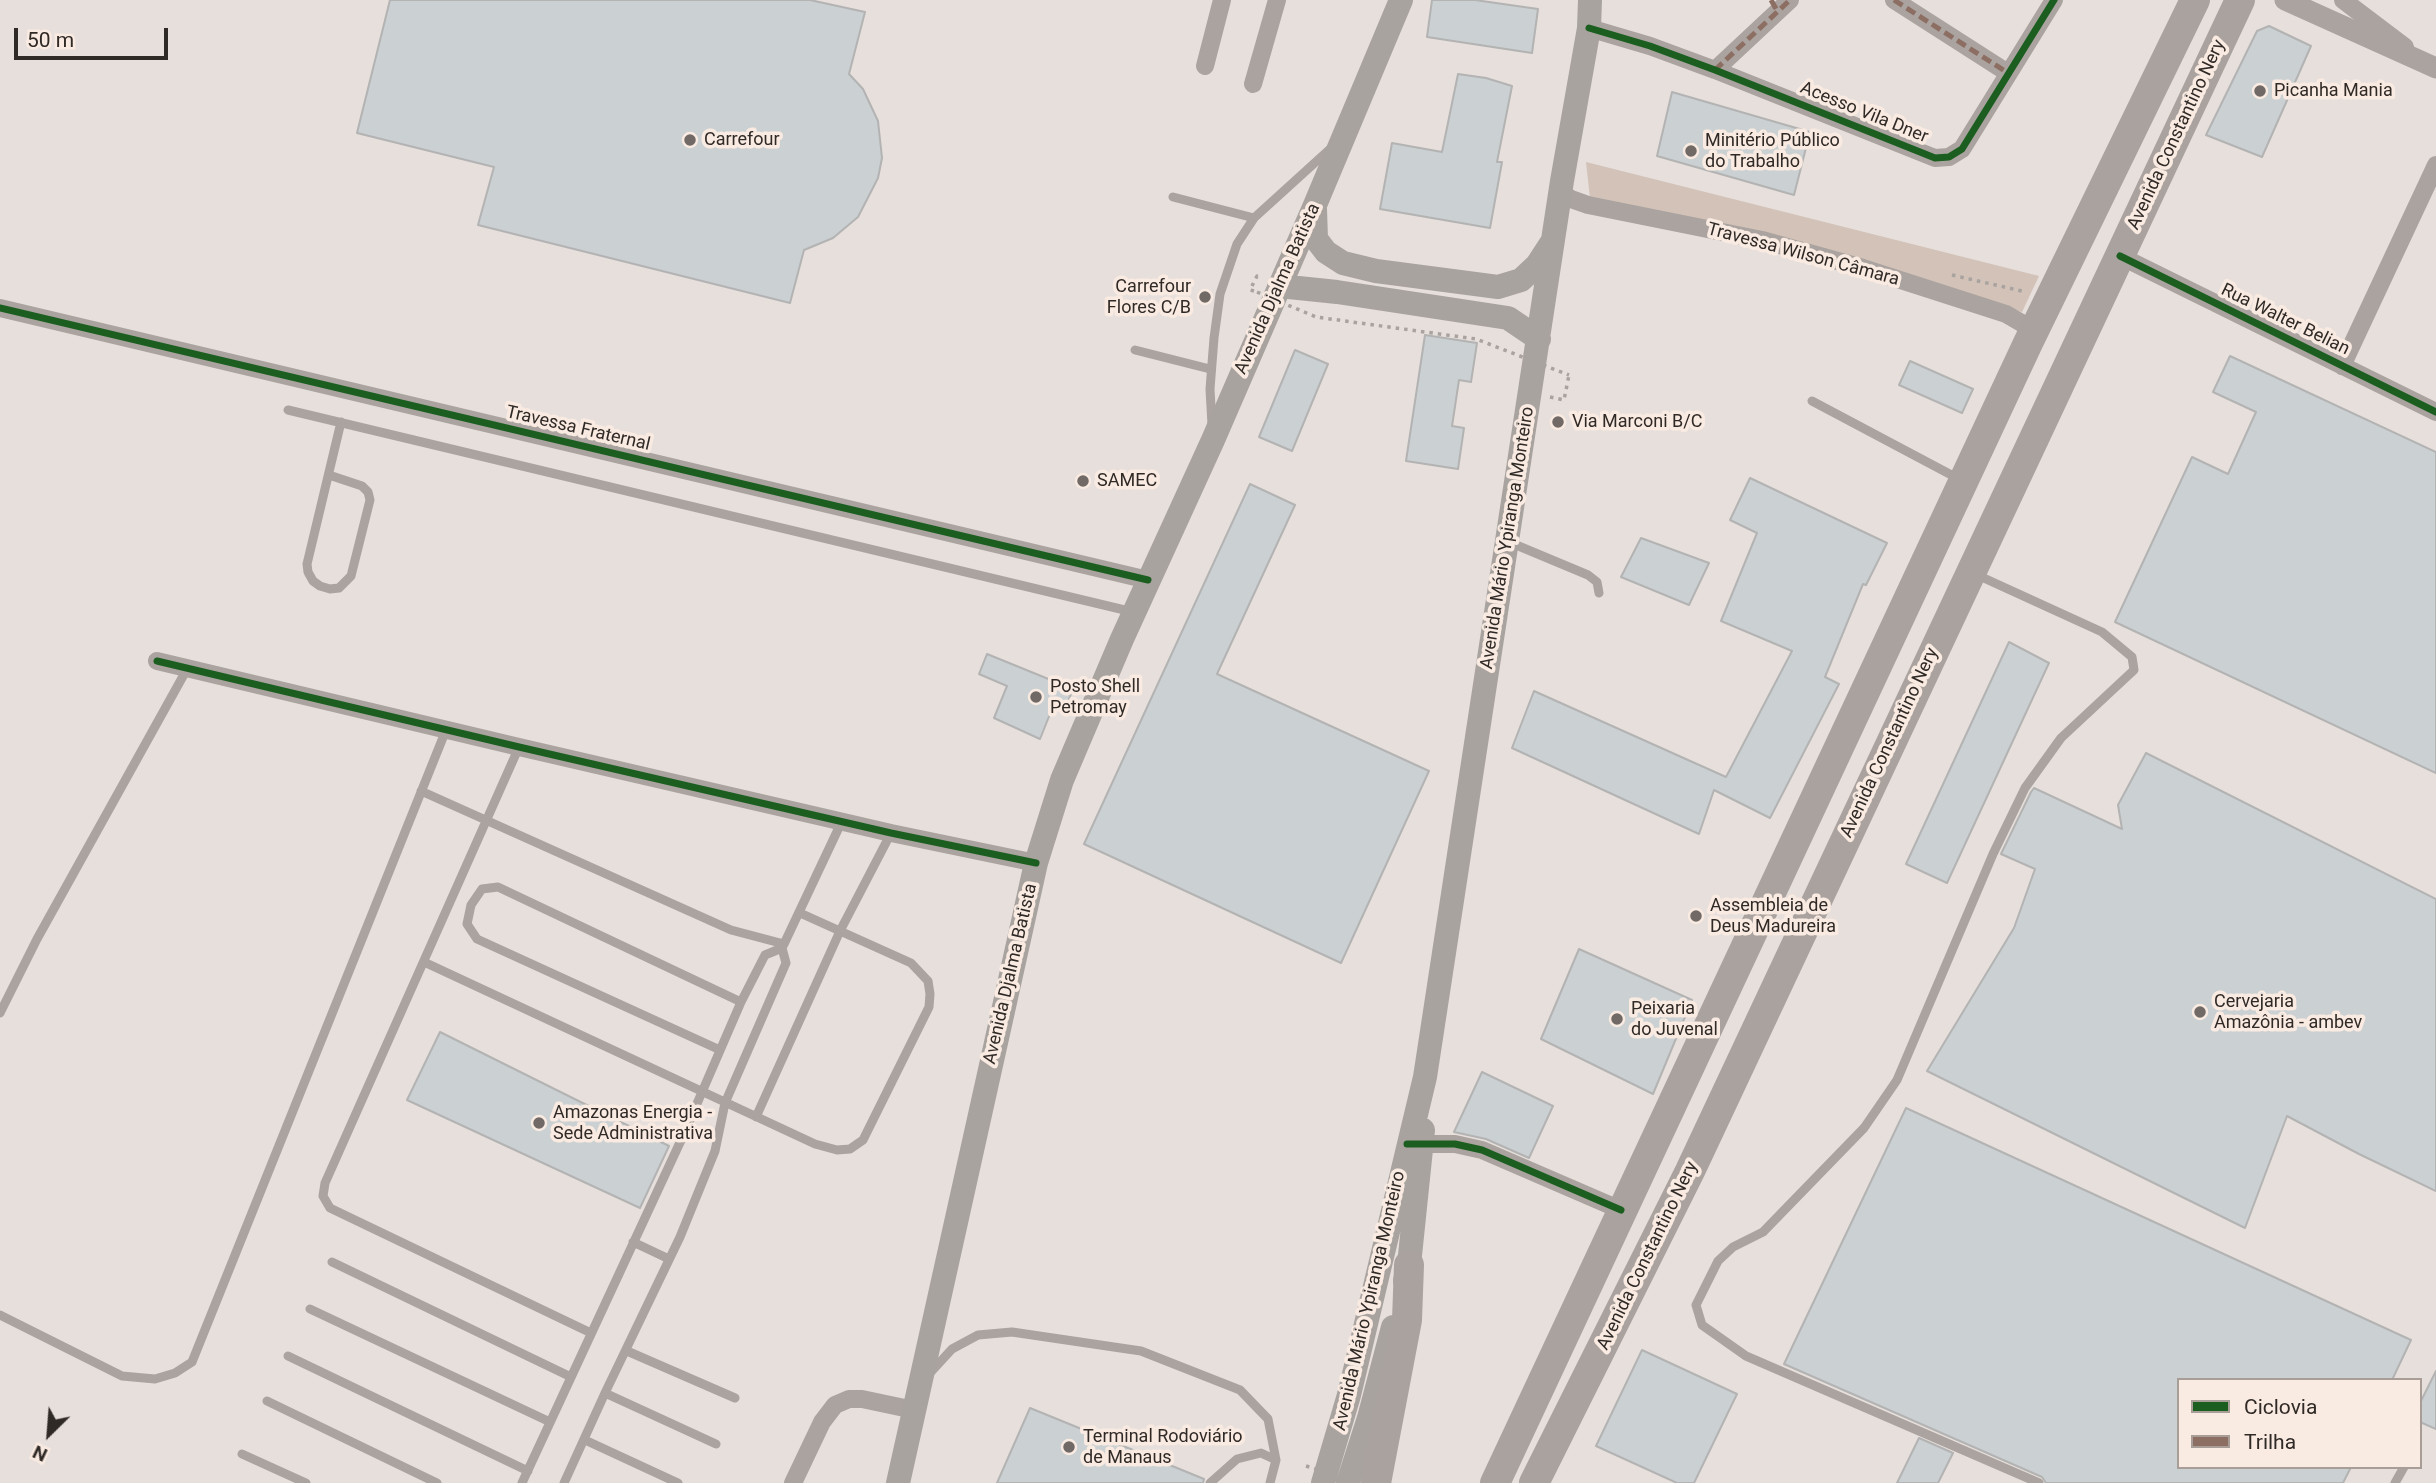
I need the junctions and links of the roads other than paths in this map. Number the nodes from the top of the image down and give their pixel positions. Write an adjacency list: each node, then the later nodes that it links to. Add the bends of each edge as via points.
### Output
1 (1222, 0): 15 (street)
2 (1277, 0): 19 (street)
3 (1401, 0): 20 (main road, Avenida Djalma Batista)
4 (1578, 0): 14 (main road)
5 (1590, 0): 14 (main road, Avenida Mário Ypiranga Monteiro)
6 (1602, 0): 14 (main road)
7 (1894, 0): 18 (street)
8 (2054, 0): 18 (street, Acesso Vila Dner)
9 (2195, 0): 31 (highway)
10 (2240, 0): 27 (highway, Avenida Constantino Nery)
11 (2286, 0): 16 (street)
12 (2343, 0): 16 (street)
13 (1780, 4): 17 (street)
14 (1589, 28): 17 (street, Acesso Vila Dner); 22 (main road, Avenida Mário Ypiranga Monteiro)
15 (1205, 66)
16 (2435, 67)
17 (1715, 70): 18 (street, Acesso Vila Dner, via 1935,158 1949,158 1962,149)
18 (2008, 73)
19 (1253, 84)
20 (1342, 139): 24 (main road, Avenida Djalma Batista); 25 (lane, Avenida Djalma Batista)
21 (2436, 165): 33 (street)
22 (1561, 192): 26 (main road, Avenida Mário Ypiranga Monteiro); 31 (street, Travessa Wilson Câmara, via 1588,205 1762,240 2006,314 2025,324)
23 (1173, 197): 25 (lane)
24 (1315, 205): 26 (main road, via 1317,239 1326,252 1376,271 1498,287 1521,280); 28 (main road, Avenida Djalma Batista)
25 (1254, 218): 34 (lane, Avenida Djalma Batista, via 1237,244 1220,294)
26 (1554, 239): 30 (main road, Avenida Mário Ypiranga Monteiro)
27 (2120, 256): 33 (street, Rua Walter Belian); 43 (highway, Avenida Constantino Nery)
28 (1268, 289): 30 (main road, via 1406,302 1508,318); 39 (main road, Avenida Djalma Batista)
29 (0, 308): 44 (street, Travessa Fraternal)
30 (1539, 339): 42 (main road, Avenida Mário Ypiranga Monteiro)
31 (2028, 343): 41 (highway)
32 (1135, 350): 34 (lane)
33 (2342, 366): 37 (street, Rua Walter Belian)
34 (1210, 369): 39 (lane, Avenida Djalma Batista)
35 (1812, 401): 41 (lane)
36 (288, 410): 38 (lane)
37 (2436, 412)
38 (341, 422): 40 (lane); 46 (lane)
39 (1213, 440): 44 (main road, Avenida Djalma Batista)
40 (329, 475): 40 (lane, via 307,564 313,581 330,589 339,588 351,576 370,500 362,486)
41 (1964, 481): 67 (highway)
42 (1508, 542): 45 (lane, via 1588,575 1597,582); 66 (main road, Avenida Mário Ypiranga Monteiro)
43 (1971, 572): 83 (highway, Avenida Constantino Nery, via 1696,1159); 105 (lane, via 2102,632 2132,657 2134,670 2061,738 2025,788 1897,1080 1864,1128 1763,1232 1732,1247 1718,1261 1696,1305 1702,1325 1746,1356)
44 (1148, 580): 46 (main road, Avenida Djalma Batista)
45 (1599, 593)
46 (1134, 612): 55 (main road, Avenida Djalma Batista, via 1062,780)
47 (157, 662): 48 (street)
48 (187, 669): 49 (street); 61 (lane)
49 (446, 730): 50 (street); 51 (lane)
50 (519, 747): 52 (lane); 53 (street)
51 (421, 791): 52 (lane); 73 (lane, via 192,1362 155,1379 122,1376)
52 (487, 821): 58 (lane, via 731,930); 59 (lane)
53 (842, 821): 54 (street); 56 (lane)
54 (891, 833): 55 (street); 57 (lane)
55 (1036, 863): 78 (main road, Avenida Djalma Batista)
56 (800, 913): 57 (lane); 58 (lane)
57 (840, 931): 65 (lane); 65 (lane, via 911,963 928,981 929,1007 863,1140 850,1149 815,1144)
58 (783, 946): 60 (lane, via 765,955); 64 (lane, via 786,963)
59 (424, 961): 63 (lane); 74 (lane, via 323,1196 330,1208)
60 (741, 1002): 62 (lane); 62 (lane, via 498,887 482,889 471,905 467,924 477,939)
61 (0, 1013)
62 (720, 1050): 63 (lane)
63 (702, 1090): 64 (lane); 68 (lane)
64 (725, 1103): 65 (lane); 69 (lane, via 715,1151)
65 (756, 1117)
66 (1415, 1144): 67 (street, via 1455,1144 1482,1150); 71 (main road, Avenida Mário Ypiranga Monteiro); 99 (main road, Avenida Mário Ypiranga Monteiro)
67 (1621, 1210): 102 (highway)
68 (633, 1242): 69 (lane); 74 (lane)
69 (669, 1259): 75 (lane)
70 (332, 1262): 77 (lane)
71 (1409, 1265): 100 (main road, Avenida Mário Ypiranga Monteiro); 101 (highway, via 1407,1320)
72 (310, 1309): 84 (lane)
73 (0, 1315)
74 (591, 1333): 77 (lane)
75 (627, 1351): 79 (lane); 80 (lane)
76 (288, 1356): 89 (lane)
77 (571, 1377): 84 (lane)
78 (921, 1383): 82 (main road, Avenida Djalma Batista); 88 (lane, via 952,1349 978,1335 1012,1332 1141,1351 1240,1390 1268,1419)
79 (605, 1393): 85 (lane); 86 (lane)
80 (736, 1398)
81 (267, 1401): 91 (lane)
82 (914, 1410): 95 (street, via 862,1399 835,1405); 96 (main road, Avenida Djalma Batista)
83 (1567, 1420): 103 (highway, Avenida Constantino Nery); 104 (highway)
84 (550, 1422): 89 (lane)
85 (585, 1440): 93 (lane); 94 (lane)
86 (716, 1444)
87 (242, 1454): 90 (lane)
88 (1276, 1460): 97 (lane, via 1261,1453 1237,1459); 98 (lane)
89 (528, 1471): 92 (lane)
90 (306, 1483)
91 (437, 1483)
92 (522, 1483)
93 (564, 1483)
94 (678, 1483)
95 (793, 1483)
96 (898, 1483)
97 (1210, 1483)
98 (1270, 1483)
99 (1323, 1483)
100 (1348, 1483)
101 (1376, 1483)
102 (1495, 1483)
103 (1534, 1483)
104 (1542, 1483)
105 (2039, 1483)

